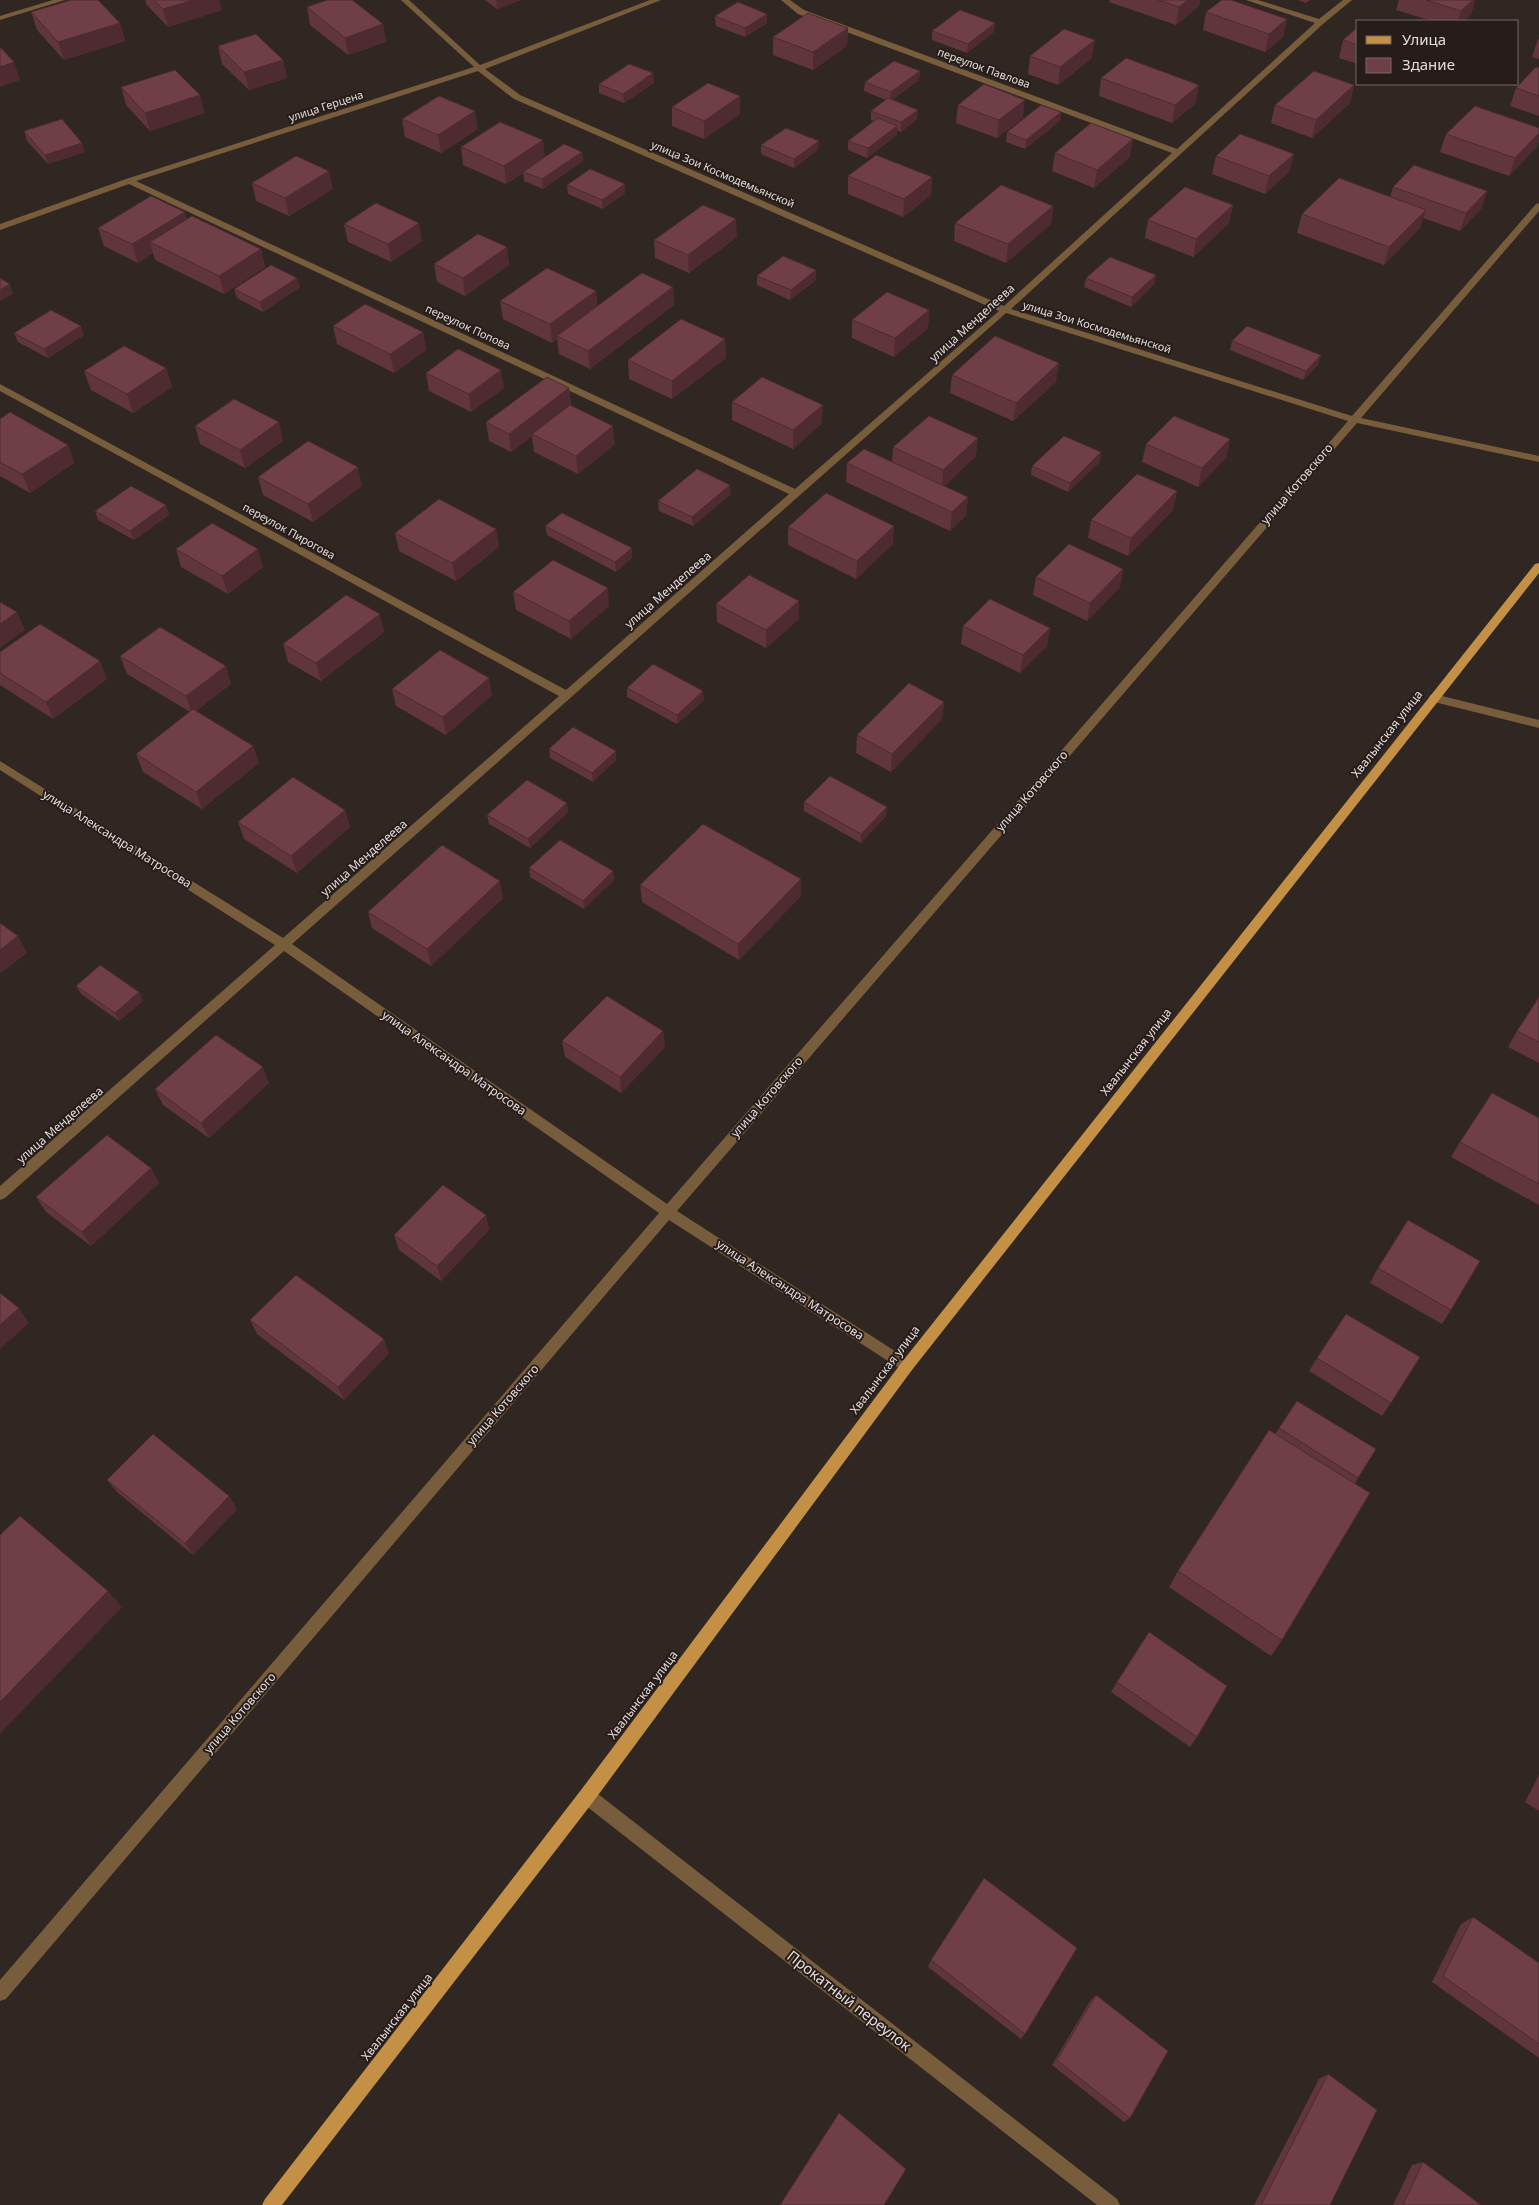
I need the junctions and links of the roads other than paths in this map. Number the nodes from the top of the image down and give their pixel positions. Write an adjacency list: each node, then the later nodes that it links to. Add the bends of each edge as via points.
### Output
1 (61, 0): 7 (street)
2 (405, 0): 9 (street, улица Зои Космодемьянской)
3 (657, 0): 9 (street, улица Герцена)
4 (785, 0): 10 (street, переулок Павлова, via 801,12)
5 (1250, 0): 8 (street)
6 (1348, 0): 8 (street, улица Менделеева)
7 (0, 18)
8 (1320, 22): 10 (street, улица Менделеева)
9 (479, 68): 11 (street, улица Герцена); 14 (street, улица Зои Космодемьянской, via 517,97)
10 (1178, 152): 14 (street, улица Менделеева)
11 (130, 181): 13 (street, улица Герцена); 18 (street, переулок Попова)
12 (1539, 206): 16 (street, улица Котовского)
13 (0, 227)
14 (1005, 310): 16 (street, улица Зои Космодемьянской); 18 (street, улица Менделеева)
15 (0, 387): 20 (street, переулок Пирогова)
16 (1354, 419): 17 (street, улица Зои Космодемьянской); 26 (street, улица Котовского)
17 (1539, 459)
18 (797, 494): 20 (street, улица Менделеева)
19 (1539, 566): 21 (main road, Хвалынская улица)
20 (566, 696): 24 (street, улица Менделеева)
21 (1434, 698): 22 (street); 27 (main road, Хвалынская улица)
22 (1539, 724)
23 (0, 765): 24 (street, улица Александра Матросова)
24 (285, 945): 25 (street, улица Менделеева); 26 (street, улица Александра Матросова)
25 (0, 1194)
26 (668, 1212): 27 (street, улица Александра Матросова); 29 (street, улица Котовского)
27 (907, 1366): 28 (main road, Хвалынская улица)
28 (587, 1796): 30 (main road, Хвалынская улица); 31 (street, Прокатный переулок)
29 (0, 1994)
30 (271, 2205)
31 (1111, 2205)

